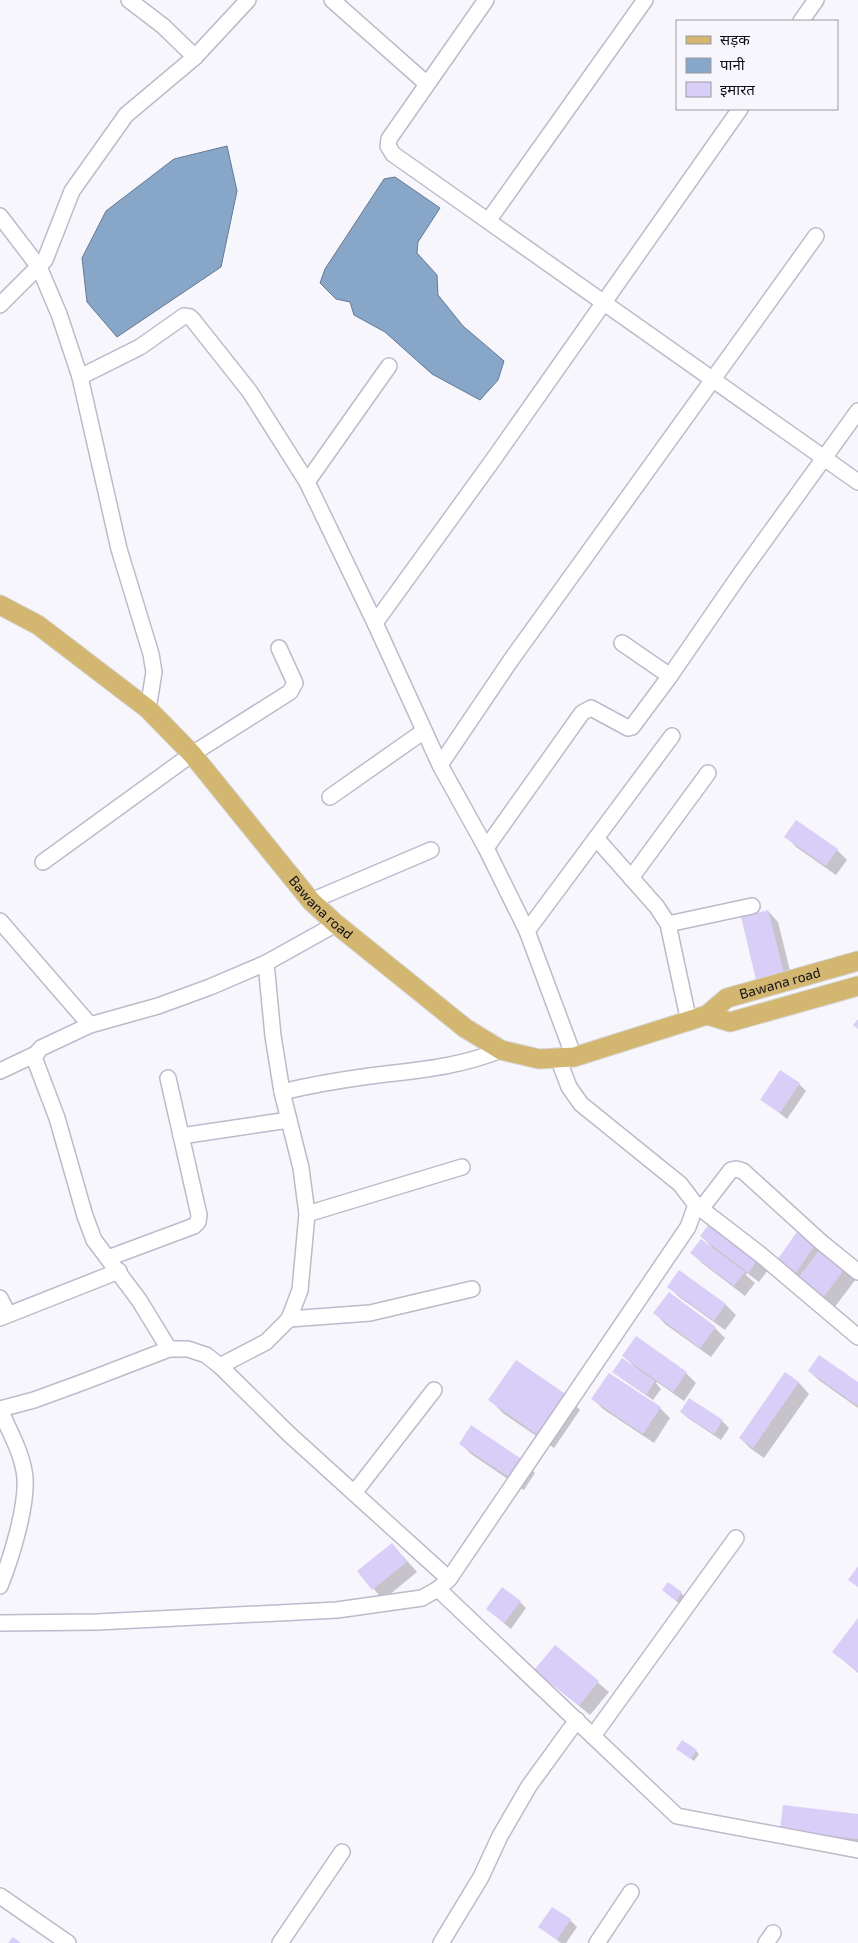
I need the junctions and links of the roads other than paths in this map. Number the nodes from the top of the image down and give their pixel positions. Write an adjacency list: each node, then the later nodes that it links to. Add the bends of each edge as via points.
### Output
1 (248, 0): 8 (street)
2 (332, 0): 9 (street)
3 (486, 0): 9 (street)
4 (645, 0): 12 (street)
5 (816, 0): 7 (street)
6 (136, 2): 8 (street)
7 (802, 20)
8 (195, 57): 14 (street, via 126,115 72,191 48,255)
9 (427, 84): 12 (street, via 389,138 388,146 393,154)
10 (739, 110): 15 (street)
11 (0, 216): 14 (street)
12 (488, 221): 15 (street)
13 (816, 236): 19 (street)
14 (39, 267): 16 (street); 18 (street)
15 (604, 301): 19 (street); 25 (street, via 494,460)
16 (0, 305)
17 (389, 366): 22 (street)
18 (80, 377): 22 (street, via 140,347 184,316 190,317 250,392); 29 (street, via 119,549 151,654 154,672)
19 (712, 379): 21 (street); 33 (street)
20 (858, 411): 21 (street)
21 (825, 459): 23 (street); 28 (street)
22 (307, 482): 25 (street)
23 (858, 482)
24 (0, 605): 29 (main road, Bawana road, via 38,625)
25 (375, 623): 30 (street)
26 (622, 643): 28 (street)
27 (279, 648): 32 (street, via 293,677 294,688)
28 (670, 676): 37 (street, via 632,727 628,728 592,708 582,713)
29 (148, 709): 32 (main road, Bawana road)
30 (424, 731): 33 (street); 35 (street)
31 (672, 736): 36 (street)
32 (192, 754): 39 (street); 41 (main road, Bawana road)
33 (440, 765): 37 (street)
34 (708, 773): 40 (street)
35 (330, 797)
36 (596, 838): 40 (street); 46 (street)
37 (486, 848): 46 (street)
38 (430, 850): 41 (street)
39 (44, 862)
40 (631, 878): 45 (street)
41 (311, 901): 44 (main road, Bawana road)
42 (752, 906): 45 (street)
43 (0, 921): 52 (street)
44 (336, 924): 48 (street); 53 (main road, Bawana road, via 466,1028)
45 (668, 924): 51 (street)
46 (527, 931): 55 (street)
47 (858, 961): 50 (main road, Bawana road, via 727,998)
48 (266, 962): 52 (street, via 158,1006); 58 (street)
49 (858, 986): 50 (main road, Bawana road, via 730,1022)
50 (707, 1015): 51 (main road, Bawana road)
51 (689, 1022): 55 (main road, Bawana road)
52 (90, 1025): 54 (street, via 41,1048)
53 (501, 1050): 55 (main road, Bawana road, via 539,1059); 58 (street, via 448,1067 326,1082)
54 (36, 1054): 56 (street); 64 (street, via 35,1060 57,1118 84,1216 94,1240)
55 (566, 1057): 62 (street, via 569,1087 582,1104 680,1184)
56 (0, 1071)
57 (168, 1078): 60 (street)
58 (282, 1092): 59 (street)
59 (289, 1120): 60 (street); 63 (street, via 301,1168)
60 (182, 1136): 64 (street, via 198,1222)
61 (462, 1167): 63 (street)
62 (698, 1207): 66 (street, via 731,1170 743,1171); 71 (street); 78 (street, via 688,1227)
63 (307, 1214): 70 (street, via 300,1290)
64 (108, 1258): 65 (street)
65 (119, 1271): 69 (street); 72 (street)
66 (858, 1272)
67 (472, 1289): 70 (street, via 370,1313)
68 (0, 1298): 69 (street)
69 (4, 1316)
70 (289, 1319): 73 (street, via 266,1342)
71 (858, 1337)
72 (169, 1348): 73 (street, via 188,1349 206,1355); 75 (street, via 34,1400)
73 (220, 1366): 76 (street)
74 (434, 1390): 76 (street)
75 (0, 1409): 79 (street, via 25,1477 15,1539)
76 (354, 1493): 78 (street)
77 (736, 1538): 82 (street)
78 (443, 1584): 80 (street, via 422,1598 337,1610); 81 (street)
79 (0, 1586)
80 (0, 1623)
81 (577, 1720): 82 (street); 89 (street, via 529,1786 481,1877)
82 (593, 1736): 83 (street, via 677,1816)
83 (858, 1850)
84 (342, 1852): 88 (street)
85 (631, 1892): 90 (street)
86 (0, 1896): 87 (street)
87 (68, 1943)
88 (280, 1943)
89 (441, 1943)
90 (596, 1943)

